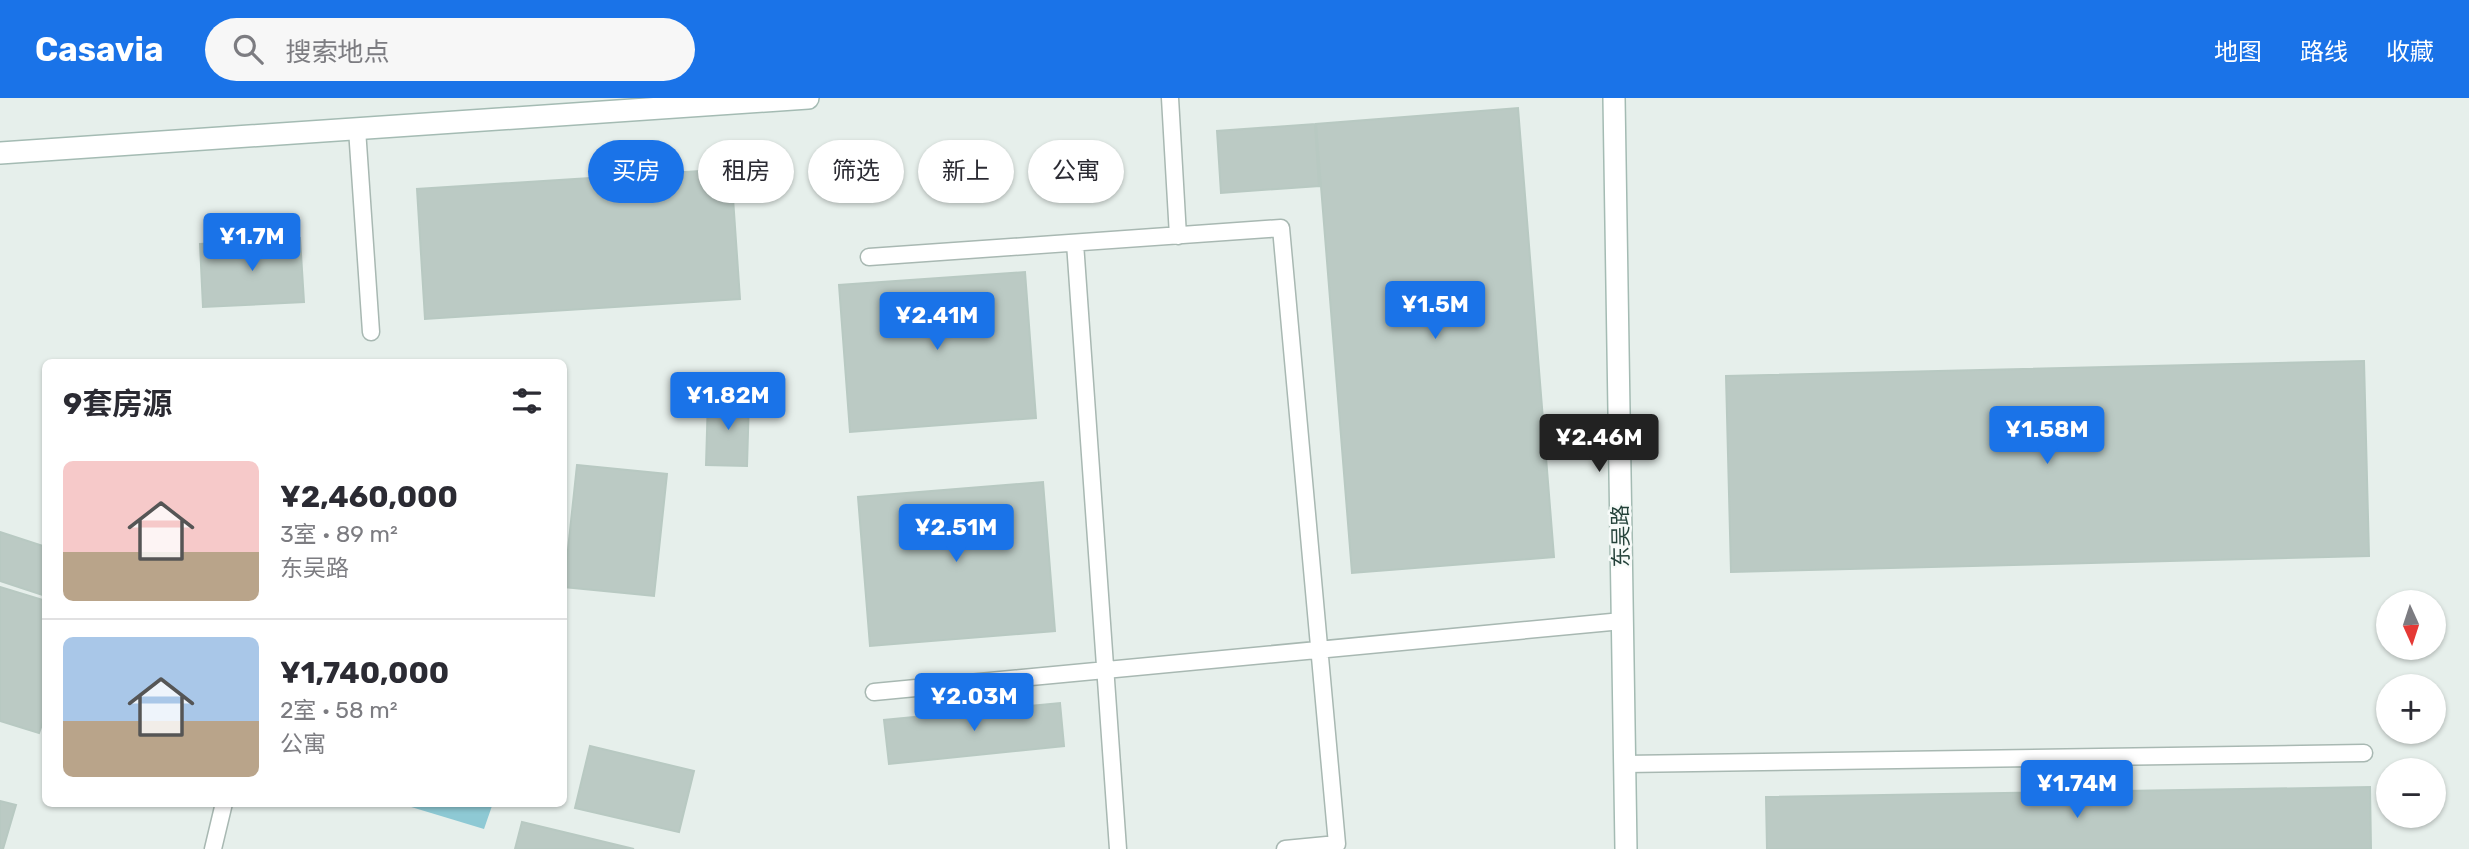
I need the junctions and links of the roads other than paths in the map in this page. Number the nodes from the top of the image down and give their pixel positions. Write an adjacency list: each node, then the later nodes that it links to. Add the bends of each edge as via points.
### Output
1 (808, 98): 4 (street)
2 (1170, 98): 7 (lane)
3 (1614, 98): 11 (street, 东吴路)
4 (754, 101): 5 (street)
5 (357, 129): 6 (street); 10 (lane)
6 (0, 153)
7 (1178, 236): 8 (lane); 12 (lane, via 1281,228)
8 (1075, 243): 9 (lane); 13 (lane)
9 (869, 257)
10 (371, 332)
11 (1622, 621): 12 (lane); 16 (street, 东吴路)
12 (1319, 650): 13 (lane); 20 (lane, via 1337,844)
13 (1106, 670): 14 (lane); 19 (lane)
14 (874, 692)
15 (2364, 753): 16 (lane)
16 (1625, 764): 21 (street, 东吴路)
17 (223, 807): 18 (lane)
18 (213, 849)
19 (1118, 849)
20 (1285, 849)
21 (1626, 849)

